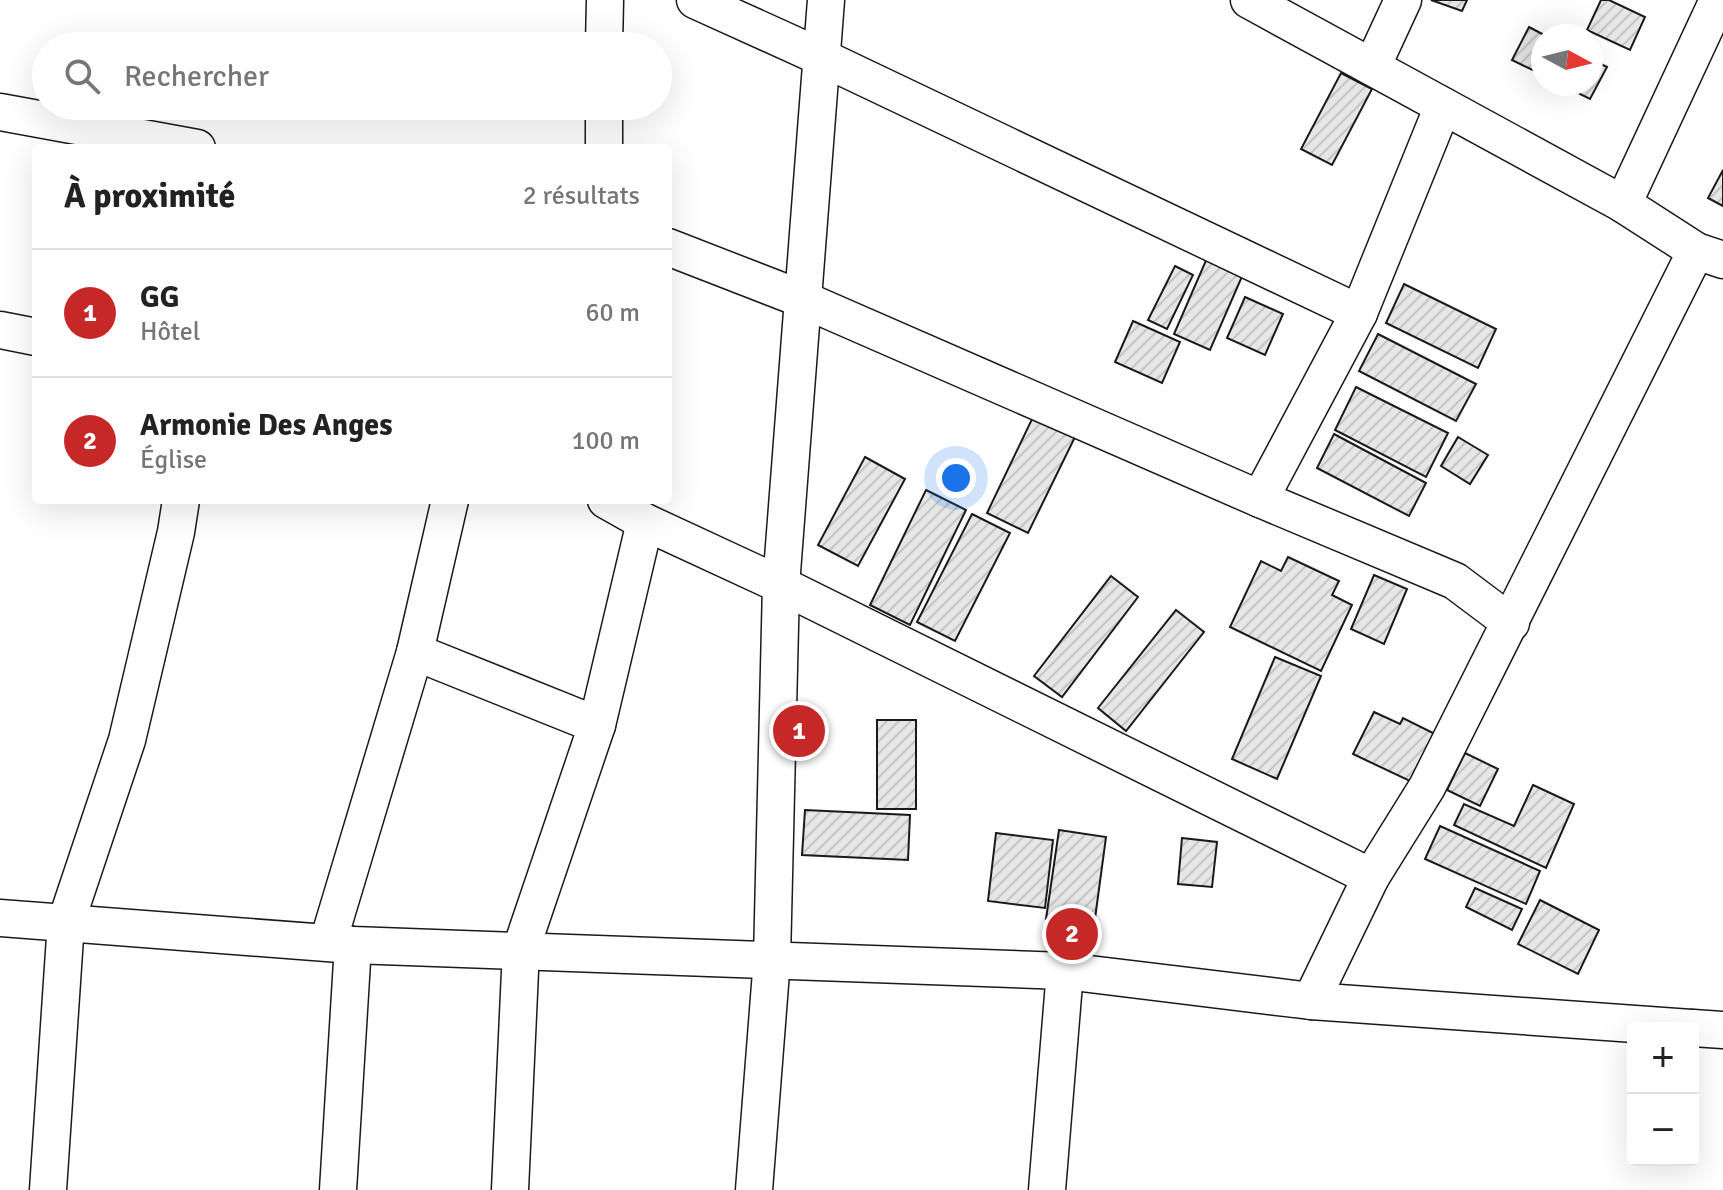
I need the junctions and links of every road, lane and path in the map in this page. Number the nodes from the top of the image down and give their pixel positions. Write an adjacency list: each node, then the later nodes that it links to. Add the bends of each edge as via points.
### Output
1 (605, 0): 7 (street)
2 (695, 0): 8 (street)
3 (826, 0): 8 (street)
4 (1249, 0): 9 (street)
5 (1403, 0): 9 (street)
6 (1718, 0): 17 (street)
7 (604, 32)
8 (823, 58): 20 (street); 21 (street)
9 (1372, 67): 10 (street)
10 (1443, 106): 17 (street); 21 (street)
11 (0, 112): 12 (street)
12 (32, 118)
13 (44, 120): 15 (street)
14 (604, 120): 16 (street)
15 (175, 144)
16 (604, 144)
17 (1623, 204): 19 (street)
18 (672, 249): 20 (street)
19 (1710, 256): 30 (street)
20 (802, 299): 24 (street); 29 (street)
21 (1359, 313): 24 (street)
22 (0, 330): 23 (street)
23 (32, 336)
24 (1260, 499): 30 (street, via 1455,581)
25 (180, 504): 35 (street, via 127,740)
26 (449, 504): 31 (street)
27 (613, 504): 28 (street)
28 (645, 522): 29 (street); 32 (street)
29 (781, 585): 33 (street); 38 (street)
30 (1511, 623): 33 (street, via 1427,787)
31 (415, 652): 32 (street); 36 (street)
32 (597, 725): 37 (street)
33 (1371, 877): 40 (street)
34 (0, 918): 35 (street)
35 (66, 922): 36 (street); 44 (street)
36 (341, 943): 37 (street); 45 (street)
37 (521, 949): 38 (street); 46 (street)
38 (772, 959): 39 (street); 47 (street)
39 (1065, 971): 40 (street); 48 (street)
40 (1311, 1001): 41 (street)
41 (1627, 1023)
42 (1699, 1028): 43 (street)
43 (1723, 1030)
44 (48, 1190)
45 (338, 1190)
46 (510, 1190)
47 (754, 1190)
48 (1047, 1190)

